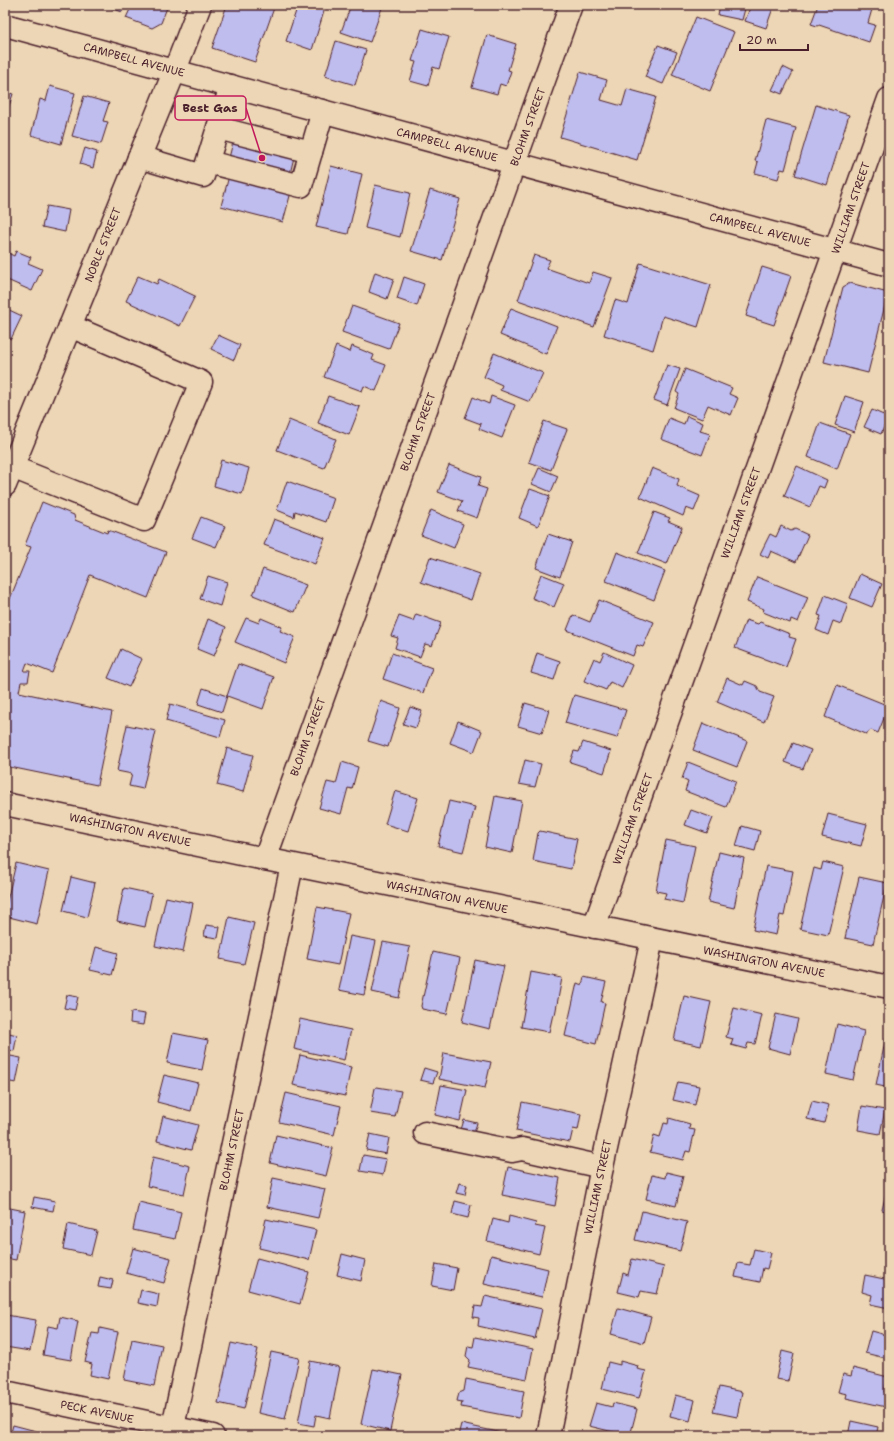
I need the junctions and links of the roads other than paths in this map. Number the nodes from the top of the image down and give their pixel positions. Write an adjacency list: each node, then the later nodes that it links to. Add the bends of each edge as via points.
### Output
1 (200, 5): 4 (street, NOBLE STREET)
2 (572, 5): 12 (street, BLOHM STREET)
3 (5, 26): 4 (street, CAMPBELL AVENUE)
4 (175, 70): 5 (street, CAMPBELL AVENUE); 10 (street, NOBLE STREET)
5 (231, 86): 7 (street, CAMPBELL AVENUE); 8 (street)
6 (889, 99): 13 (street, WILLIAM STREET)
7 (323, 111): 9 (street); 12 (street, CAMPBELL AVENUE)
8 (218, 128): 9 (street); 11 (street)
9 (311, 152): 11 (street, via 301,186)
10 (139, 157): 11 (street, via 203,176); 15 (street, NOBLE STREET)
11 (208, 162)
12 (515, 163): 13 (street, CAMPBELL AVENUE); 18 (street, BLOHM STREET)
13 (836, 251): 14 (street, CAMPBELL AVENUE); 20 (street, WILLIAM STREET)
14 (889, 265)
15 (70, 326): 16 (street, NOBLE STREET); 16 (street, via 201,382 144,520)
16 (9, 476)
17 (5, 804): 18 (street, WASHINGTON AVENUE)
18 (265, 859): 19 (street, WASHINGTON AVENUE)
19 (292, 865): 20 (street, WASHINGTON AVENUE); 26 (street, BLOHM STREET)
20 (594, 927): 21 (street, WASHINGTON AVENUE)
21 (652, 939): 22 (street, WASHINGTON AVENUE); 24 (street, WILLIAM STREET)
22 (889, 987)
23 (425, 1134): 24 (street, via 512,1151 522,1149)
24 (602, 1167): 28 (street, WILLIAM STREET)
25 (5, 1392): 26 (street, PECK AVENUE)
26 (172, 1432): 27 (street, PECK AVENUE)
27 (212, 1436)
28 (548, 1436)

